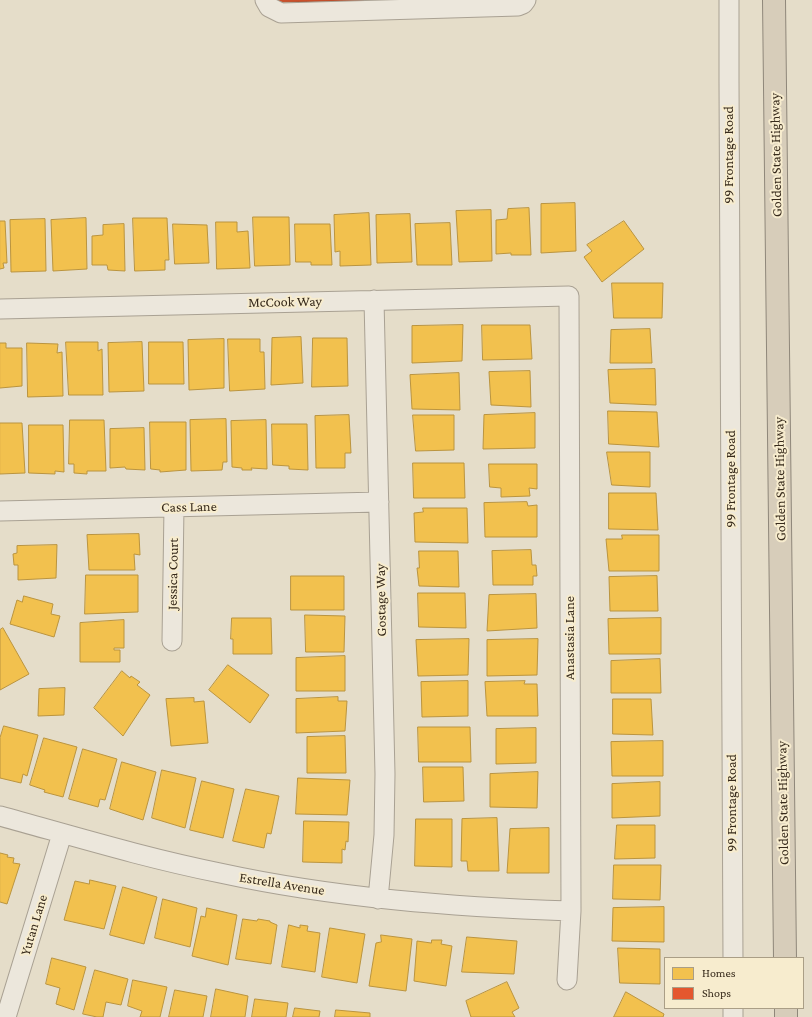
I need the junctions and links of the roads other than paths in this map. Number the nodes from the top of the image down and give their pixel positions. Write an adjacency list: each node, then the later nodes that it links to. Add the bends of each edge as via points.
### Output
1 (265, 0): 2 (street, via 269,7 281,13 518,6)
2 (526, 0)
3 (729, 0): 16 (street, 99 Frontage Road)
4 (774, 0): 17 (highway, Golden State Highway)
5 (569, 296): 6 (street, McCook Way); 15 (street, Anastasia Lane)
6 (374, 300): 7 (street, McCook Way); 8 (street, Gostage Way)
7 (0, 309)
8 (379, 502): 9 (street, Cass Lane); 14 (street, Gostage Way, via 385,774 384,835)
9 (174, 507): 10 (street, Cass Lane); 11 (street, Jessica Court)
10 (0, 511)
11 (172, 641)
12 (0, 816): 13 (street, Estrella Avenue)
13 (62, 834): 14 (street, Estrella Avenue, via 221,874); 19 (street, Yutan Lane)
14 (378, 899): 15 (street, Estrella Avenue, via 455,906)
15 (571, 911): 18 (street, Anastasia Lane)
16 (733, 957)
17 (785, 957)
18 (567, 980)
19 (6, 1017)

